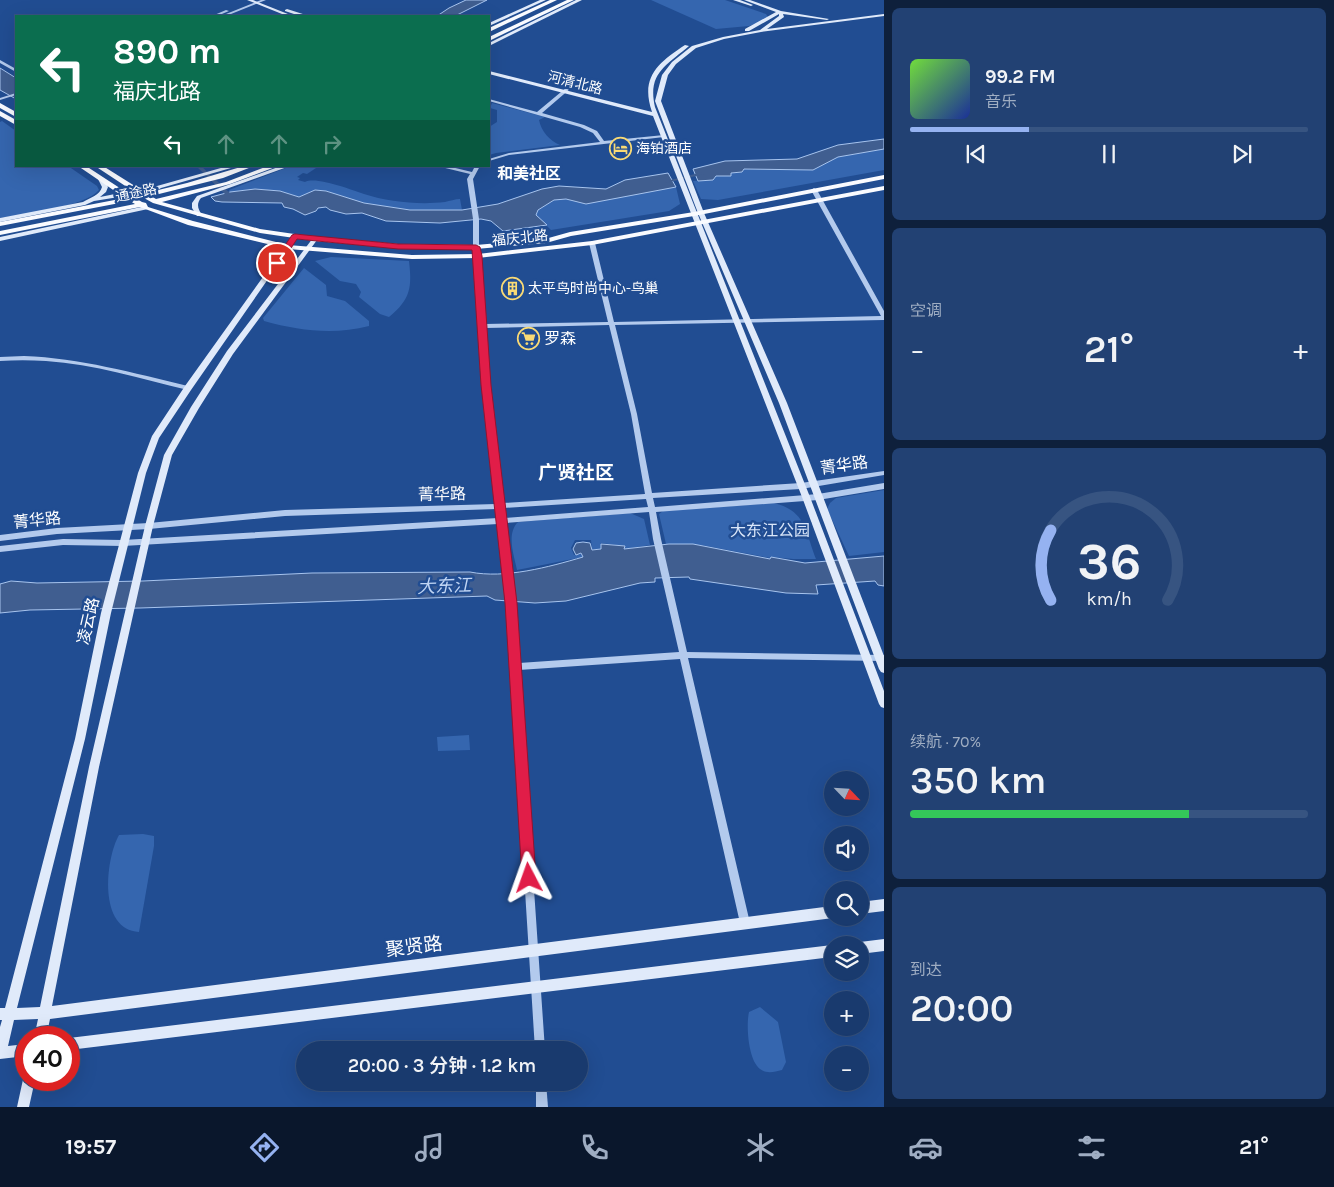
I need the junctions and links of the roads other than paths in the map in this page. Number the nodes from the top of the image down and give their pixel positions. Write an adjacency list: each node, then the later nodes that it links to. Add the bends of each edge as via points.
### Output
1 (544, 0): 15 (main road)
2 (554, 0): 16 (main road)
3 (571, 0): 18 (main road)
4 (580, 0): 19 (main road)
5 (734, 0): 8 (main road)
6 (746, 0): 8 (main road)
7 (257, 1): 10 (street); 11 (street); 12 (main road); 13 (main road)
8 (779, 14): 9 (main road, via 826,19); 14 (main road); 17 (main road); 29 (main road, via 752,29 719,34 689,44 666,60 650,88)
9 (882, 14): 14 (main road)
10 (217, 15)
11 (225, 15)
12 (290, 15)
13 (301, 15)
14 (821, 23): 17 (main road)
15 (490, 25)
16 (490, 30)
17 (760, 32): 48 (main road, via 694,47 665,75 658,100)
18 (490, 39)
19 (490, 45)
20 (0, 61): 22 (street)
21 (490, 69): 24 (main road, 河清北路)
22 (15, 70)
23 (490, 73): 24 (main road, 河清北路)
24 (567, 90): 28 (street); 29 (main road, 河清北路)
25 (490, 100): 28 (street)
26 (0, 105): 30 (main road)
27 (0, 113): 31 (main road)
28 (539, 113): 33 (street, via 595,132)
29 (655, 113): 32 (main road)
30 (15, 114)
31 (15, 122)
32 (664, 136): 33 (street); 44 (main road)
33 (603, 143): 34 (street, via 509,154)
34 (490, 160)
35 (83, 167): 47 (main road, 福庆北路)
36 (100, 167): 54 (main road, 福庆北路)
37 (233, 167): 45 (main road)
38 (247, 167): 45 (main road, 通途路)
39 (273, 167): 50 (main road, 通途路)
40 (284, 167): 50 (main road)
41 (444, 167): 43 (street)
42 (477, 167): 43 (street)
43 (472, 173): 71 (street, via 470,186 476,220)
44 (678, 173): 49 (main road)
45 (216, 175): 54 (main road, 通途路)
46 (884, 177): 52 (main road, 福庆北路)
47 (101, 179): 55 (main road, 福庆北路); 57 (main road, via 104,191)
48 (689, 180): 60 (main road)
49 (681, 184): 60 (main road)
50 (227, 186): 53 (main road, 通途路)
51 (884, 188): 56 (main road, 福庆北路)
52 (814, 190): 56 (street); 60 (main road, 福庆北路)
53 (204, 193): 58 (main road, 通途路); 61 (main road, via 195,201)
54 (146, 195): 55 (main road, 通途路); 58 (main road, 福庆北路)
55 (128, 196): 57 (main road); 59 (main road, 福庆北路); 64 (main road, 通途路)
56 (820, 200): 63 (main road, 福庆北路); 74 (street)
57 (90, 201): 62 (main road)
58 (155, 202): 59 (main road, 通途路); 61 (main road, 福庆北路)
59 (144, 206): 65 (main road, 通途路); 67 (main road); 70 (main road, 福庆北路, via 191,223)
60 (698, 214): 63 (main road); 71 (main road, 福庆北路, via 546,240)
61 (199, 215): 66 (main road, 福庆北路, via 260,231)
62 (0, 220)
63 (702, 222): 69 (main road, 福庆北路); 75 (main road); 76 (main road)
64 (0, 224)
65 (0, 233)
66 (295, 236): 68 (main road, 福庆北路); 70 (main road, 凌云路)
67 (0, 239)
68 (315, 239): 71 (main road, 福庆北路, via 398,246); 72 (main road)
69 (592, 243): 73 (main road, 福庆北路); 77 (street)
70 (288, 247): 72 (main road, 福庆北路); 80 (main road, 凌云路)
71 (476, 247): 73 (street)
72 (309, 250): 73 (main road, 福庆北路, via 412,257); 91 (main road, via 230,353 195,407 168,455)
73 (478, 256): 78 (street)
74 (884, 317): 76 (street)
75 (737, 322): 76 (street); 77 (street); 83 (main road)
76 (748, 322): 82 (main road, via 783,403)
77 (612, 324): 78 (street); 85 (street, via 634,414)
78 (482, 326): 88 (street)
79 (0, 359): 80 (street, via 70,361)
80 (188, 388): 92 (main road, 凌云路, via 156,438)
81 (884, 473): 82 (street, 菁华路)
82 (812, 483): 83 (street, 菁华路); 87 (main road)
83 (801, 486): 85 (street, 菁华路); 86 (main road)
84 (884, 486): 87 (street)
85 (649, 497): 88 (street, 菁华路); 89 (street)
86 (806, 497): 87 (street); 89 (street); 98 (main road)
87 (818, 497): 99 (main road)
88 (501, 506): 90 (street); 91 (street, 菁华路, via 285,513)
89 (651, 510): 90 (street); 97 (street)
90 (501, 521): 94 (street); 100 (street)
91 (149, 526): 92 (street, 菁华路); 94 (main road)
92 (127, 527): 93 (street, 菁华路); 95 (main road, 凌云路)
93 (0, 538)
94 (146, 541): 95 (street); 112 (main road, via 94,767)
95 (123, 543): 96 (street, via 63,542); 113 (main road, 凌云路, via 80,739)
96 (0, 549)
97 (684, 655): 98 (street); 100 (street); 106 (street)
98 (866, 658): 99 (street); 102 (main road)
99 (882, 658): 101 (main road)
100 (515, 666): 109 (street)
101 (884, 669)
102 (884, 704)
103 (884, 905): 104 (main road)
104 (869, 907)
105 (824, 913): 106 (main road, 聚贤路)
106 (745, 923): 109 (main road, 聚贤路)
107 (884, 945): 108 (main road)
108 (869, 947)
109 (534, 951): 111 (street); 112 (main road, 聚贤路)
110 (824, 952): 111 (main road)
111 (536, 987): 115 (street); 116 (main road)
112 (46, 1013): 113 (main road, 聚贤路); 114 (main road)
113 (5, 1014): 118 (main road, 凌云路)
114 (43, 1026)
115 (539, 1041)
116 (80, 1043)
117 (15, 1051): 118 (main road)
118 (0, 1052)
119 (27, 1091): 121 (main road)
120 (541, 1091): 122 (street)
121 (23, 1107)
122 (542, 1107)

